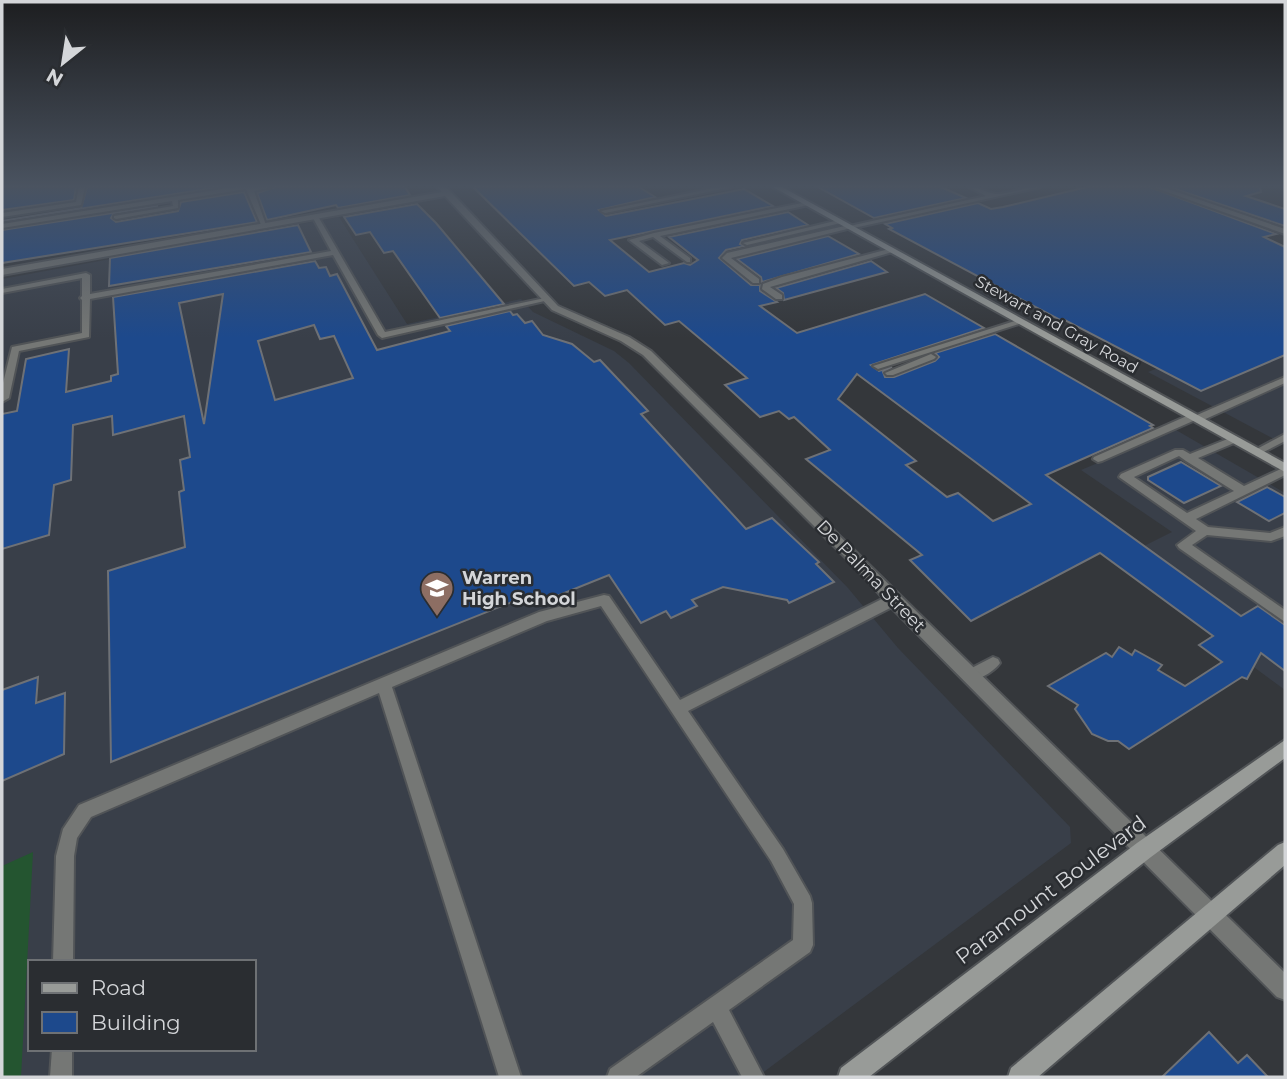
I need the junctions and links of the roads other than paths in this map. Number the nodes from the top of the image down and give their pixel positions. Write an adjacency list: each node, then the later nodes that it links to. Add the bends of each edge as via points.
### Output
1 (204, 237): 14 (street)
2 (327, 237): 11 (lane)
3 (487, 237): 19 (street, De Palma Street)
4 (642, 237): 13 (lane, via 633,240)
5 (658, 237): 12 (lane)
6 (773, 237): 9 (lane)
7 (806, 237): 15 (lane, via 726,258)
8 (866, 237): 10 (main road, Stewart and Gray Road)
9 (745, 244)
10 (892, 251): 18 (lane, via 766,286); 20 (main road, Stewart and Gray Road)
11 (335, 252): 17 (lane); 19 (lane, via 382,335)
12 (688, 260)
13 (665, 263)
14 (2, 272)
15 (756, 281)
16 (2, 291): 17 (lane, via 86,275)
17 (84, 298): 24 (lane, via 86,335 15,349)
18 (779, 298)
19 (545, 300): 36 (street, De Palma Street, via 647,353)
20 (1024, 324): 21 (lane); 22 (lane); 25 (main road, Stewart and Gray Road)
21 (878, 366)
22 (891, 373)
23 (1285, 380): 25 (lane)
24 (2, 399)
25 (1195, 418): 27 (main road, Stewart and Gray Road); 30 (lane)
26 (1285, 437): 28 (lane)
27 (1235, 439): 28 (main road, Stewart and Gray Road); 29 (lane)
28 (1256, 452): 31 (main road, Stewart and Gray Road)
29 (1188, 457): 32 (lane); 33 (lane, via 1180,452 1125,477)
30 (1098, 459)
31 (1285, 469): 32 (lane)
32 (1243, 491): 33 (lane)
33 (1186, 519): 34 (lane)
34 (1205, 531): 35 (lane, via 1270,537); 37 (lane, via 1183,545)
35 (1285, 531)
36 (893, 600): 39 (street, De Palma Street); 41 (lane)
37 (1285, 617)
38 (993, 663): 39 (lane)
39 (969, 676): 43 (street, De Palma Street)
40 (384, 685): 41 (lane, via 544,617 604,600); 46 (lane, via 85,811 69,835 65,856); 51 (lane)
41 (678, 708): 48 (lane, via 777,855 803,903 803,945)
42 (1285, 748): 43 (main road, Paramount Boulevard)
43 (1144, 850): 45 (street, De Palma Street); 54 (main road, Paramount Boulevard)
44 (1285, 852): 45 (main road)
45 (1209, 914): 47 (street, De Palma Street); 55 (main road)
46 (63, 960)
47 (1285, 989)
48 (716, 1007): 52 (lane); 53 (lane)
49 (62, 1051): 50 (lane)
50 (61, 1077)
51 (510, 1077)
52 (618, 1077)
53 (752, 1077)
54 (850, 1077)
55 (1020, 1077)

